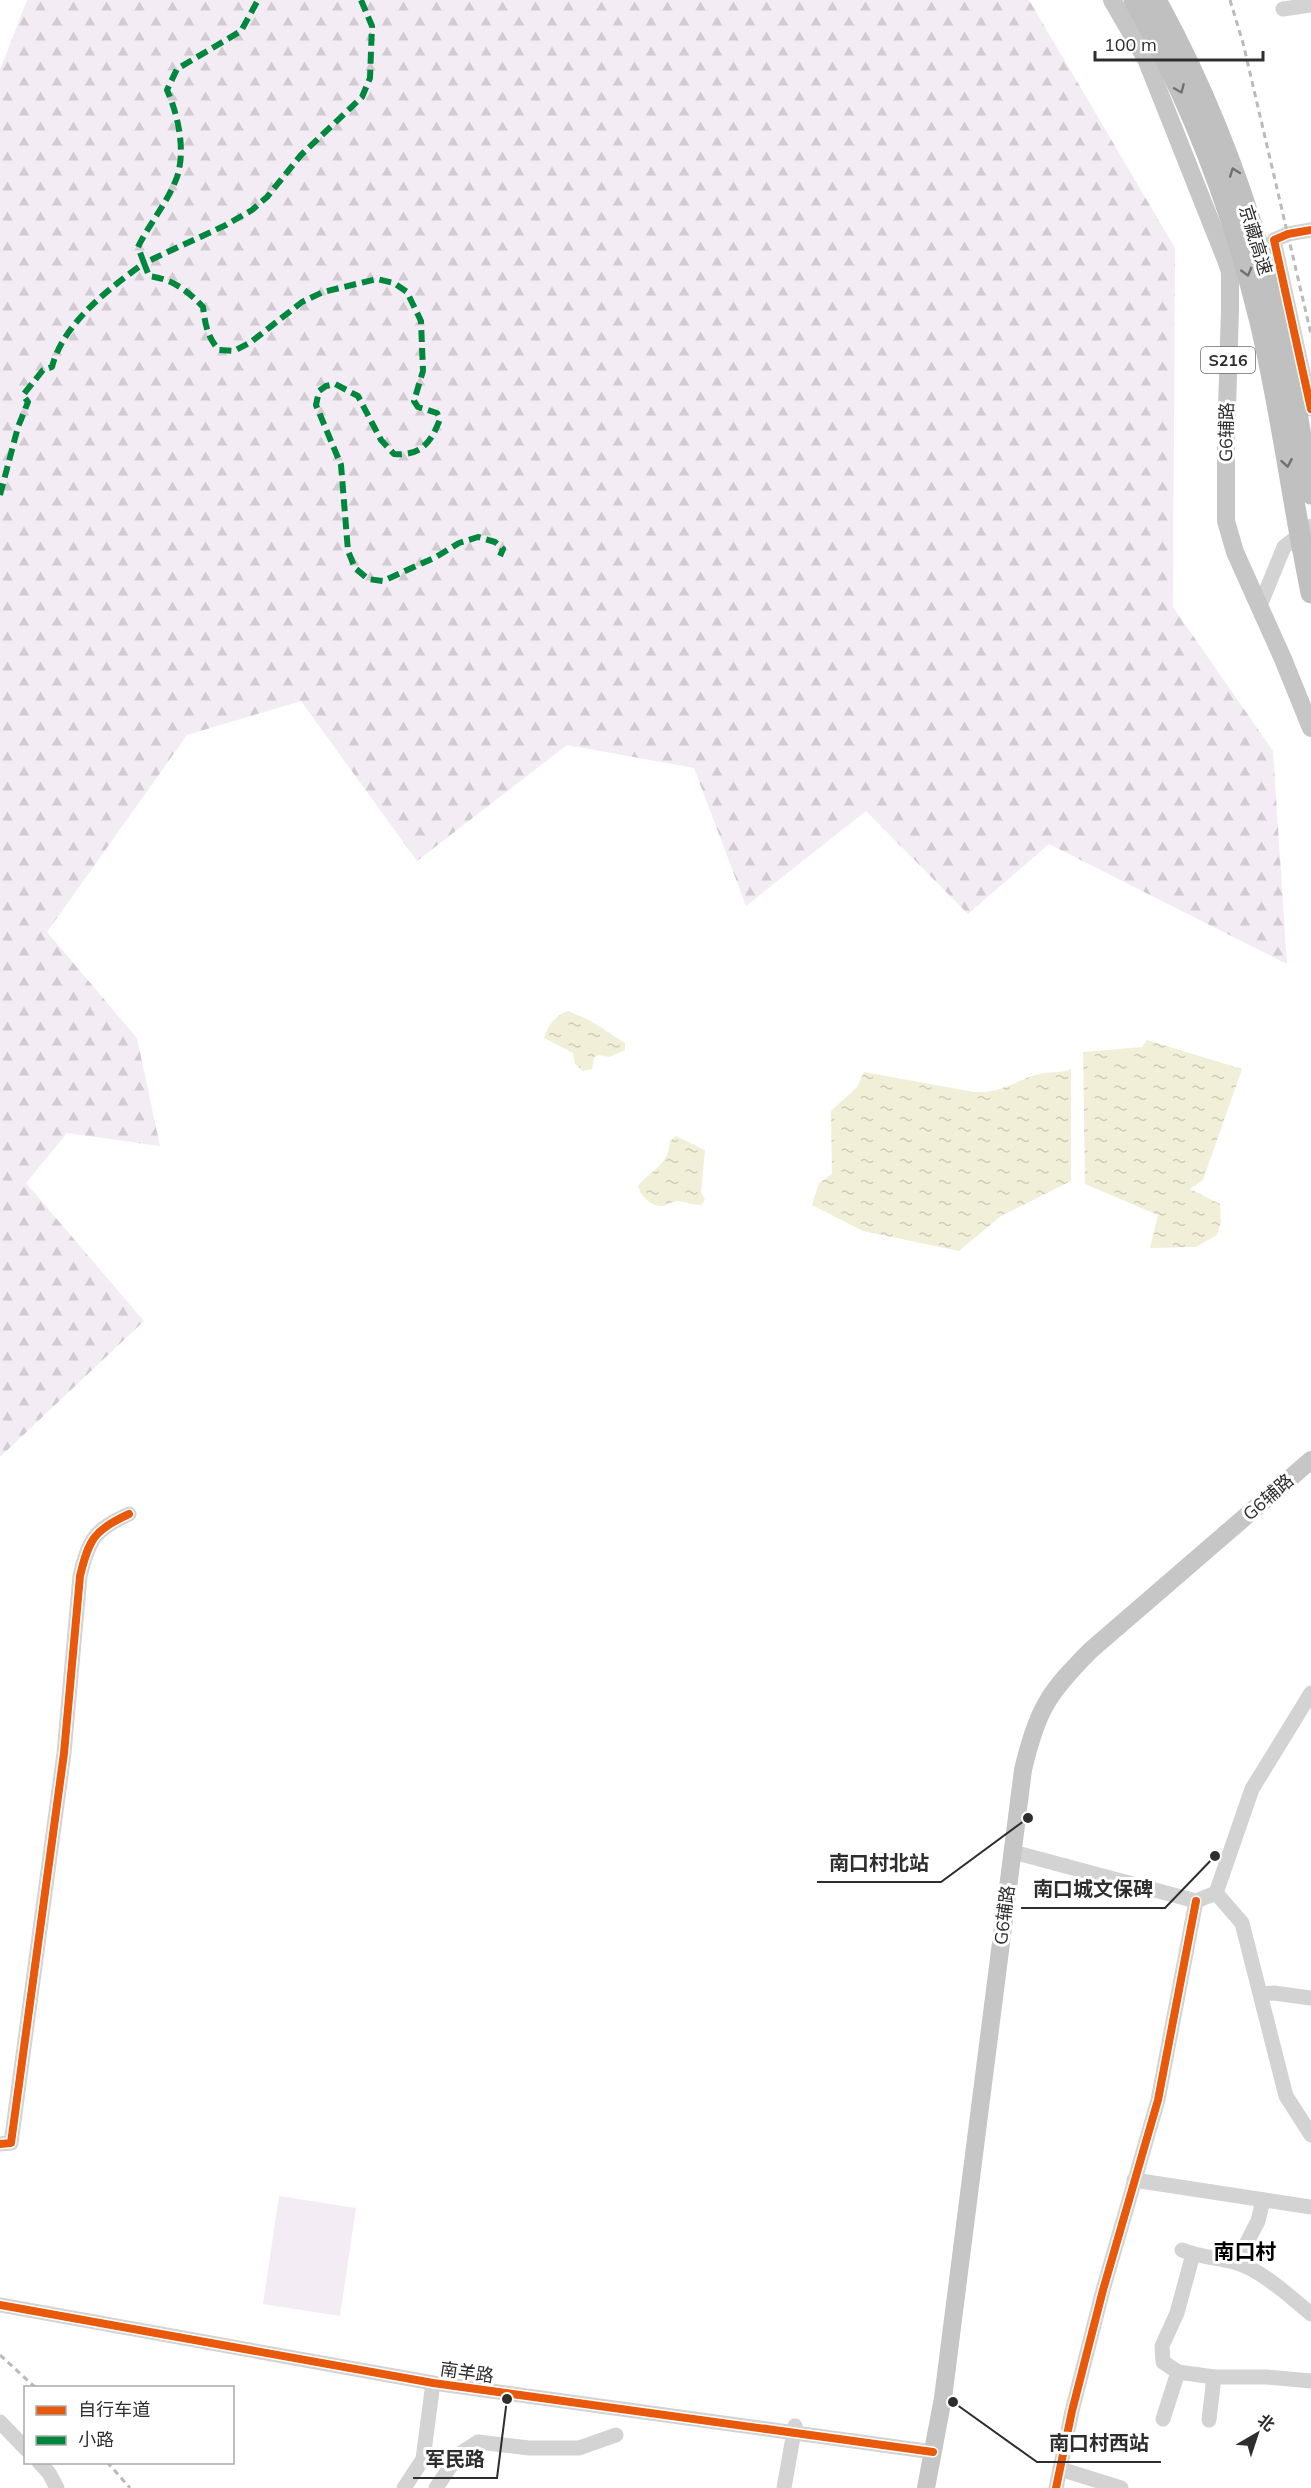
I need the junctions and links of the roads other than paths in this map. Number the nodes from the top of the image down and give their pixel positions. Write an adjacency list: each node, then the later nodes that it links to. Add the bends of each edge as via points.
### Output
1 (1112, 0): 11 (main road, G6辅路 / S216, via 1165,102 1230,272 1226,521)
2 (1134, 0): 9 (highway, one-way to 9, via 1182,93 1242,255)
3 (1156, 0): 8 (highway, 京藏高速, one-way to 3, via 1279,321 1259,247 1208,105)
4 (1311, 5): 5 (street)
5 (1283, 9)
6 (1311, 230): 7 (street, via 1274,240)
7 (1311, 409)
8 (1311, 494)
9 (1304, 525): 10 (highway, bridge, via 1302,546); 11 (street, via 1284,547)
10 (1311, 593)
11 (1259, 608): 12 (main road, G6辅路 / S216)
12 (1311, 728)
13 (1311, 1460): 16 (main road, G6辅路, via 1091,1650 1049,1695 1030,1739)
14 (129, 1514): 22 (street, via 106,1525 87,1548 80,1576 64,1753 11,2143)
15 (1311, 1693): 17 (street, via 1252,1789)
16 (1012, 1852): 18 (street); 39 (main road, G6辅路)
17 (1216, 1893): 18 (street); 19 (street, via 1242,1923)
18 (1196, 1902): 23 (street, via 1158,2100)
19 (1261, 1994): 20 (street); 21 (street, via 1286,2096)
20 (1311, 1998)
21 (1311, 2135)
22 (0, 2144)
23 (1134, 2180): 24 (street); 41 (street)
24 (1263, 2200): 25 (street); 26 (street)
25 (1311, 2207)
26 (1240, 2263): 28 (street, via 1290,2295); 29 (street, via 1187,2252 1177,2313 1162,2346 1163,2362)
27 (0, 2305): 32 (street, 南羊路)
28 (1311, 2314)
29 (1178, 2372): 30 (street); 33 (street)
30 (1214, 2377): 31 (street); 34 (street)
31 (1311, 2381)
32 (434, 2383): 36 (street, 南羊路); 43 (street, via 423,2459)
33 (1163, 2419)
34 (1209, 2420)
35 (0, 2422): 38 (street)
36 (794, 2430): 39 (street, 南羊路); 45 (street)
37 (616, 2435): 44 (street, via 579,2448 478,2442 458,2455)
38 (24, 2447)
39 (933, 2452): 46 (main road, G6辅路)
40 (40, 2464): 42 (street)
41 (1060, 2469): 47 (street); 48 (street)
42 (57, 2488)
43 (404, 2488)
44 (436, 2488)
45 (784, 2488)
46 (926, 2488)
47 (1056, 2488)
48 (1121, 2488)

